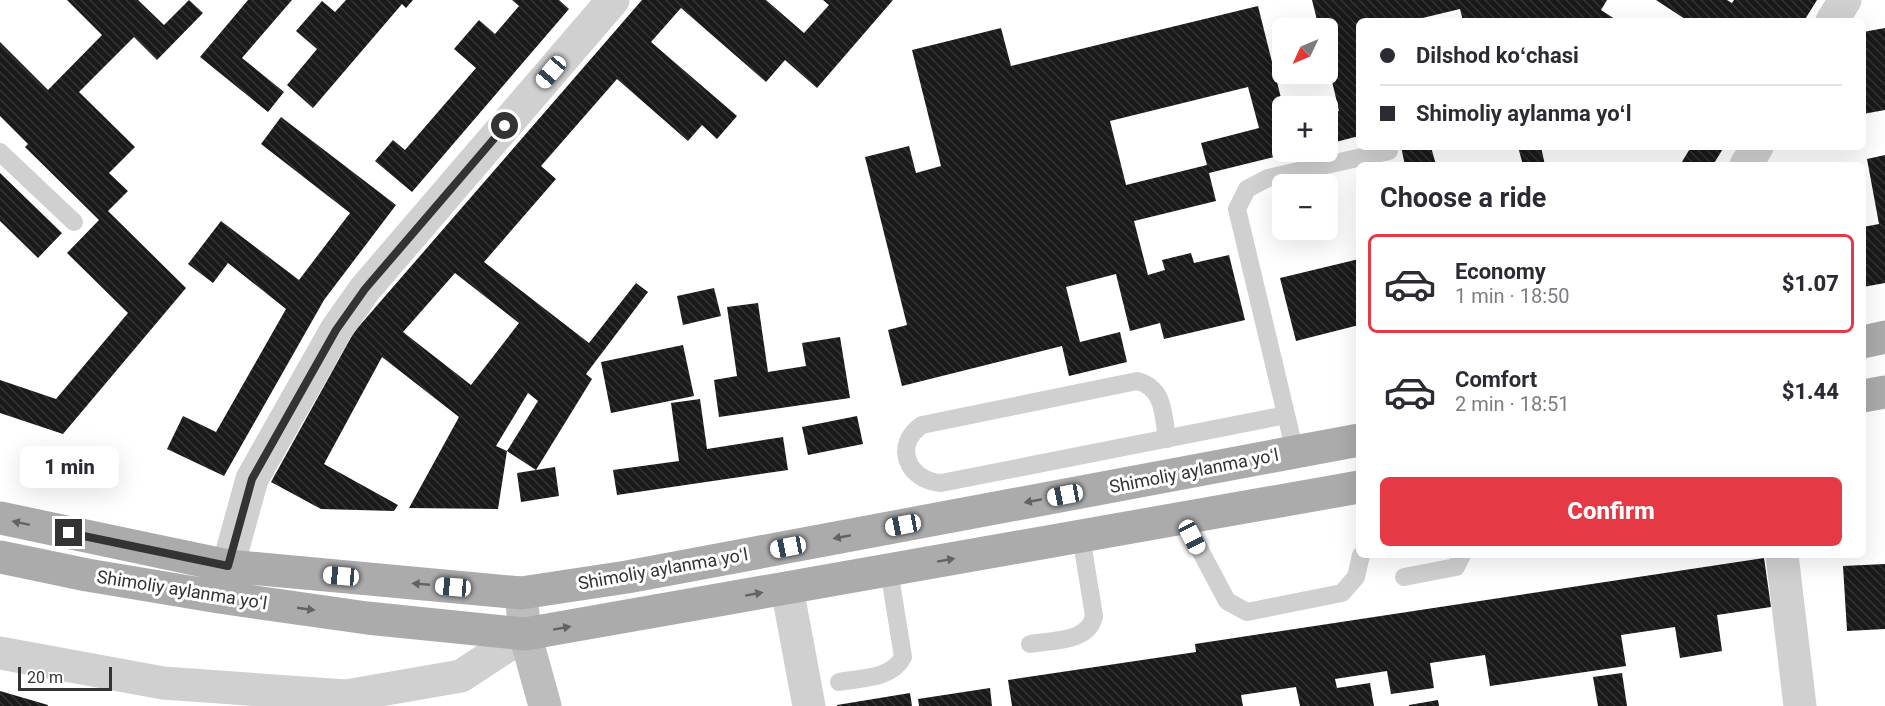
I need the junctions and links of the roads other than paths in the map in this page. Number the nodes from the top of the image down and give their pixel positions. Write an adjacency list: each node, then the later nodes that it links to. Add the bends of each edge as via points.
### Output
1 (613, 0): 23 (street, via 365,289 336,330 252,479)
2 (1845, 0): 3 (street)
3 (1834, 18)
4 (0, 152): 6 (lane)
5 (1389, 152): 11 (lane, via 1268,178 1247,189 1237,209)
6 (74, 222)
7 (1885, 337): 8 (main road)
8 (1866, 341)
9 (1885, 392): 10 (main road)
10 (1866, 395)
11 (1286, 415): 12 (lane); 14 (lane)
12 (1167, 439): 12 (lane, via 1160,397 1153,387 1137,381 922,425 911,432 905,443 916,475 941,483)
13 (1356, 441): 14 (main road, Shimoliy aylanma yoʻl)
14 (1295, 452): 27 (main road, Shimoliy aylanma yoʻl, one-way to 27, via 627,577)
15 (1356, 488): 17 (main road, Shimoliy aylanma yoʻl)
16 (0, 518): 23 (main road, Shimoliy aylanma yoʻl, one-way to 16)
17 (1183, 518): 18 (main road, Shimoliy aylanma yoʻl); 20 (lane, via 1227,601 1247,612 1342,594 1356,577)
18 (1081, 536): 24 (main road, Shimoliy aylanma yoʻl, one-way to 18); 29 (lane, via 1094,616 1092,626 1083,634)
19 (0, 557): 28 (main road, Shimoliy aylanma yoʻl, one-way to 28, via 219,597 367,618)
20 (1360, 558)
21 (1460, 558): 25 (lane, via 1456,567)
22 (1782, 558): 34 (street)
23 (228, 566): 27 (main road, Shimoliy aylanma yoʻl, one-way to 23)
24 (889, 570): 26 (main road, Shimoliy aylanma yoʻl); 31 (lane, via 903,657 899,666 889,673)
25 (1404, 577)
26 (788, 588): 28 (main road, Shimoliy aylanma yoʻl, one-way to 26); 33 (street)
27 (521, 593): 28 (main road)
28 (525, 634): 30 (street, via 461,676 346,696 163,683); 32 (main road)
29 (1030, 645)
30 (0, 653)
31 (839, 682)
32 (545, 706)
33 (809, 706)
34 (1800, 706)

